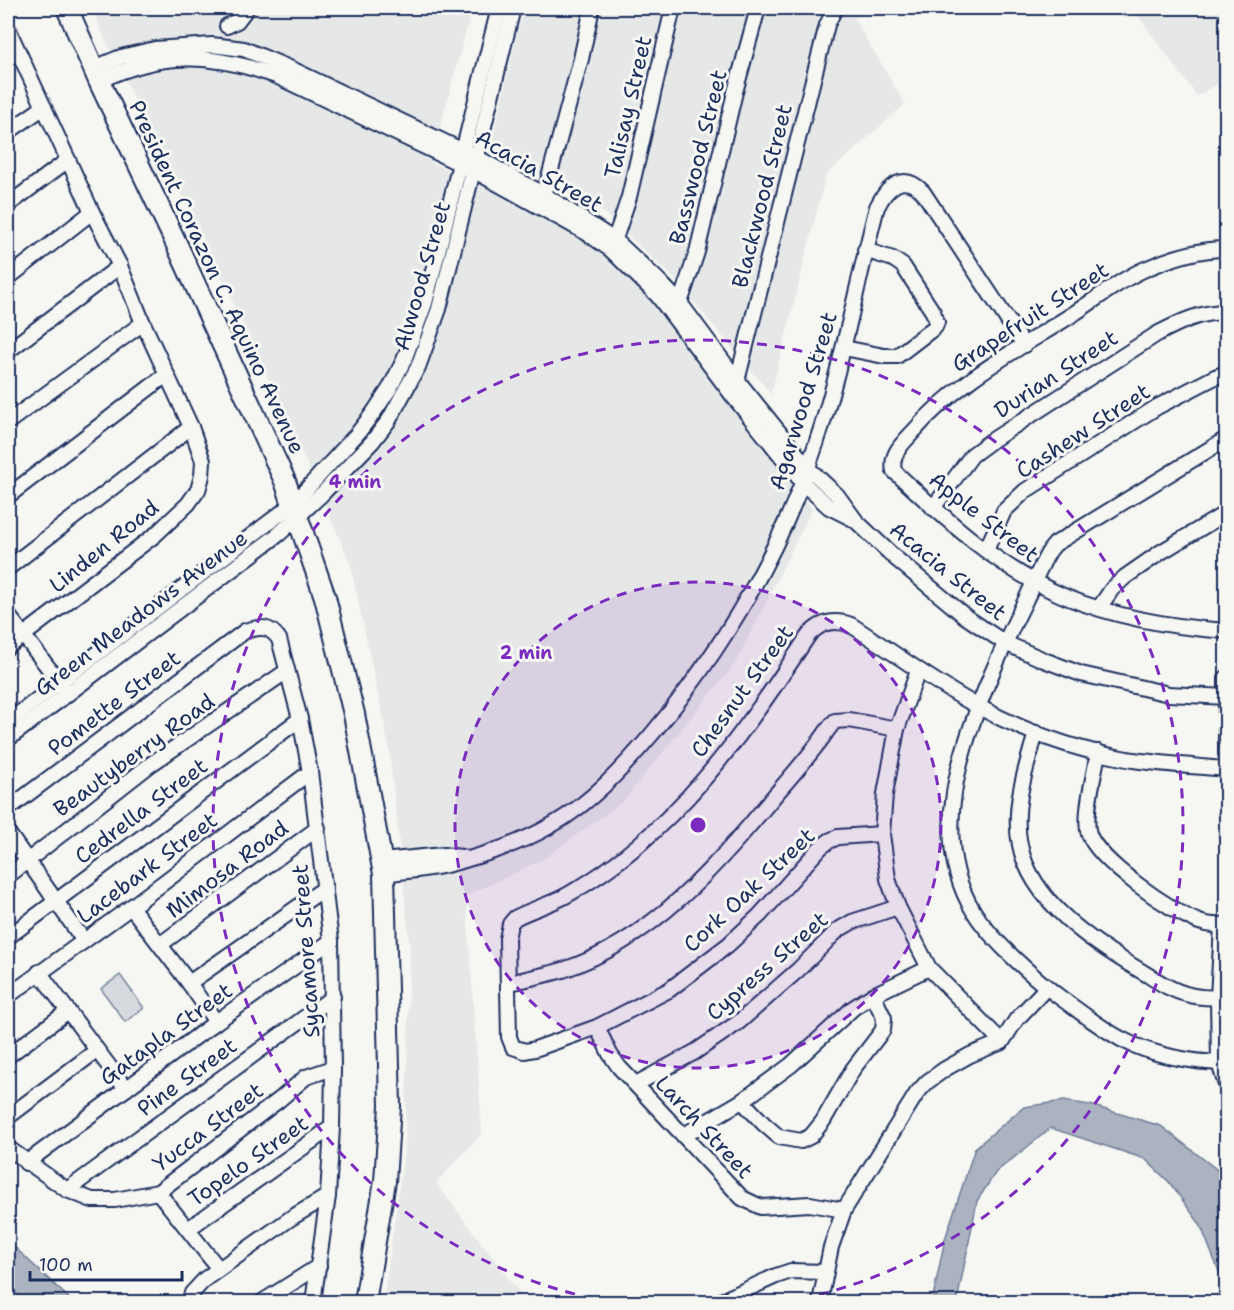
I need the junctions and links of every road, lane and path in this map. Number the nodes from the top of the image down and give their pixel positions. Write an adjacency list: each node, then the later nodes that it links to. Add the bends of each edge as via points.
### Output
1 (67, 8): 12 (highway, President Corazon C. Aquino Avenue)
2 (247, 8): 9 (street)
3 (499, 8): 16 (street, Alwood Street)
4 (513, 8): 16 (street, Alwood Street)
5 (592, 8): 17 (street)
6 (673, 8): 20 (street, Talisay Street)
7 (758, 8): 25 (street, Basswood Street, via 697,252)
8 (835, 8): 33 (street, Blackwood Street, via 816,64)
9 (227, 26)
10 (8, 29): 11 (street)
11 (13, 57): 13 (street)
12 (96, 74): 16 (street, Acacia Street, via 175,59 243,64); 43 (highway, President Corazon C. Aquino Avenue, via 285,481)
13 (44, 107): 14 (street); 15 (street)
14 (8, 132)
15 (69, 160): 18 (street); 19 (street)
16 (469, 160): 17 (street, Acacia Street); 43 (street, Alwood Street, via 439,309 418,367 372,442)
17 (542, 201): 20 (street, Acacia Street, via 587,233)
18 (8, 205)
19 (92, 212): 23 (street); 24 (street)
20 (613, 245): 25 (street, Acacia Street, via 658,296)
21 (1227, 249): 28 (street, Grapefruit Street, via 1179,255 1140,271)
22 (865, 250): 28 (street, Agarwood Street, via 886,190 902,182 916,184); 29 (street, Agarwood Street); 29 (street, via 903,266 933,312 935,327 897,356)
23 (120, 266): 27 (street); 30 (street)
24 (8, 278)
25 (675, 308): 33 (street, Acacia Street); 34 (street, Acacia Street)
26 (1227, 312): 42 (street, Durian Street, via 1209,312 1157,334 991,441 972,455)
27 (143, 323): 32 (street); 35 (street)
28 (1024, 345): 39 (street, Grapefruit Street, via 933,409 900,448 893,460)
29 (844, 348): 38 (street, Agarwood Street)
30 (8, 351)
31 (1227, 373): 46 (street, Cashew Street, via 1157,407 1025,491 1004,511)
32 (166, 375): 36 (street); 41 (street)
33 (737, 380): 34 (street, Blackwood Street); 38 (street, Acacia Street)
34 (733, 396): 40 (street, Acacia Street)
35 (8, 422)
36 (191, 427): 47 (street); 53 (street, Linden Road, via 203,461 198,489 188,504 155,535)
37 (1227, 439): 48 (street, via 1055,544)
38 (808, 468): 40 (street, Agarwood Street); 45 (street, Acacia Street, via 837,495)
39 (894, 471): 42 (street, Apple Street)
40 (803, 483): 45 (street, Acacia Street, via 829,507); 77 (street, Agarwood Street, via 757,582 727,632 677,703 628,762 575,811 501,848 445,866)
41 (8, 496)
42 (933, 508): 46 (street, Apple Street)
43 (295, 511): 59 (street, Green Meadows Avenue); 60 (street, Green Meadows Avenue, via 272,540); 77 (highway, President Corazon C. Aquino Avenue, via 339,650)
44 (1227, 513): 49 (street, via 1125,577)
45 (856, 521): 54 (street, Acacia Street, via 935,592)
46 (986, 550): 48 (street, Apple Street)
47 (8, 568)
48 (1034, 581): 49 (street, Apple Street); 54 (street)
49 (1099, 608): 52 (street, Apple Street, via 1159,623)
50 (8, 615): 53 (street)
51 (245, 630): 56 (street, Sycamore Street, via 257,627 274,632); 72 (street, Pomette Street)
52 (1227, 631)
53 (24, 635): 55 (street, Linden Road); 59 (street)
54 (1005, 642): 61 (street, Acacia Street, via 1092,676 1169,694); 62 (street)
55 (8, 647)
56 (287, 670): 63 (street, Sycamore Street); 76 (street, Beautyberry Road, via 152,764)
57 (918, 671): 62 (street, Chesnut Street); 65 (street); 91 (street, Chesnut Street, via 851,625 833,622 815,627 761,706 657,830 568,895 515,918 507,931)
58 (1227, 678): 61 (street)
59 (59, 682): 60 (street); 64 (street, Green Meadows Avenue)
60 (68, 694): 67 (street, Green Meadows Avenue)
61 (1226, 697): 69 (street)
62 (978, 706): 66 (street, Chesnut Street); 92 (street, via 954,792 952,849 965,895 975,914)
63 (300, 719): 71 (street, Sycamore Street); 80 (street, Cedrella Street)
64 (8, 722)
65 (897, 729): 75 (street); 91 (street, via 835,721 717,863 663,914 589,959 563,970)
66 (1036, 733): 68 (street, Chesnut Street); 96 (street, via 1023,779 1018,819 1019,845 1038,884 1068,920 1103,948 1171,989)
67 (8, 739)
68 (1098, 752): 70 (street, Chesnut Street, via 1148,762); 83 (street, via 1087,818 1093,845 1175,911 1201,923)
69 (1227, 754)
70 (1227, 769)
71 (310, 772): 73 (street, Sycamore Street); 81 (street, Lacebark Street)
72 (8, 809)
73 (318, 828): 79 (street, Sycamore Street); 87 (street, Mimosa Road)
74 (8, 833): 76 (street)
75 (882, 834): 82 (street, via 888,879); 99 (street, Cork Oak Street, via 838,837 820,848 728,945 669,990)
76 (28, 860): 78 (street, Beautyberry Road); 80 (street)
77 (383, 867): 125 (highway, President Corazon C. Aquino Avenue, via 390,1107 385,1181)
78 (8, 876)
79 (325, 888): 86 (street, Sycamore Street); 90 (street)
80 (56, 901): 84 (street, Cedrella Street); 85 (street)
81 (131, 907): 85 (street, Lacebark Street); 87 (street)
82 (898, 907): 88 (street); 105 (street, Cypress Street, via 838,930 739,1022 695,1052)
83 (1224, 925): 96 (street)
84 (8, 937)
85 (84, 941): 89 (street, Lacebark Street)
86 (331, 941): 95 (street, Sycamore Street); 98 (street, Gatapla Street)
87 (161, 944): 90 (street)
88 (929, 968): 94 (street); 100 (street)
89 (39, 972): 93 (street, Lacebark Street); 97 (street)
90 (189, 982): 98 (street)
91 (509, 983): 99 (street, Cork Oak Street, via 509,1037 513,1047 535,1049)
92 (1047, 987): 100 (street, via 1016,1020); 103 (street, via 1122,1039 1152,1051)
93 (8, 996)
94 (873, 996): 108 (street, via 853,1008 791,1065); 108 (street, via 884,1018 883,1030 852,1069 811,1136 801,1141 779,1137)
95 (333, 997): 104 (street, Sycamore Street); 114 (street, Pine Street)
96 (1222, 997): 103 (street)
97 (68, 1011): 101 (street); 102 (street)
98 (216, 1022): 107 (street, Gatapla Street)
99 (597, 1027): 105 (street, Larch Street, via 610,1054)
100 (1002, 1042): 117 (street, via 970,1055 927,1082)
101 (96, 1051): 107 (street); 109 (street)
102 (8, 1056)
103 (1223, 1063): 106 (street)
104 (333, 1068): 110 (street, Sycamore Street); 115 (street, Yucca Street, via 306,1077)
105 (636, 1084): 111 (street, Larch Street)
106 (1227, 1085)
107 (126, 1089): 113 (street, Gatapla Street)
108 (742, 1101): 111 (street)
109 (8, 1117)
110 (332, 1127): 116 (street, Sycamore Street); 118 (street, Topelo Street)
111 (684, 1135): 117 (street, Larch Street, via 750,1203 760,1207 810,1204)
112 (8, 1148): 113 (street, Yucca Street)
113 (26, 1163): 114 (street, Yucca Street)
114 (67, 1190): 115 (street, Yucca Street, via 92,1200 115,1200)
115 (158, 1191): 118 (street)
116 (328, 1196): 119 (street, Sycamore Street); 120 (street)
117 (844, 1210): 121 (street)
118 (188, 1229): 120 (street)
119 (320, 1266): 123 (street); 124 (street, Sycamore Street)
120 (219, 1269): 122 (street, via 197,1286)
121 (825, 1272): 126 (street, via 792,1271); 127 (street)
122 (189, 1302)
123 (262, 1302)
124 (313, 1302)
125 (367, 1302)
126 (719, 1302)
127 (820, 1302)

